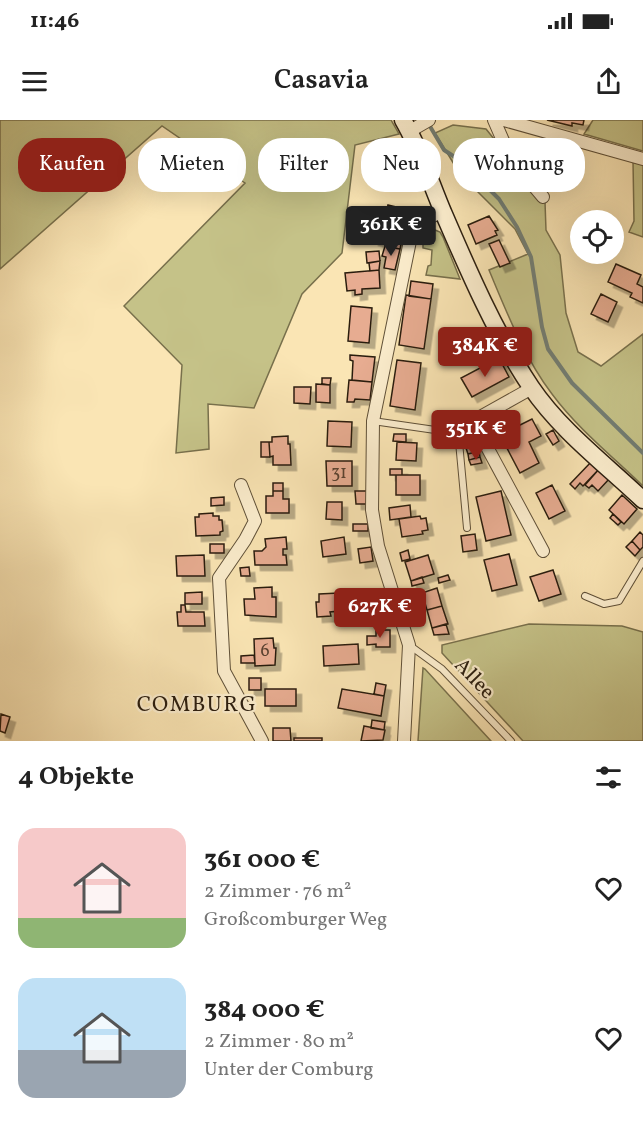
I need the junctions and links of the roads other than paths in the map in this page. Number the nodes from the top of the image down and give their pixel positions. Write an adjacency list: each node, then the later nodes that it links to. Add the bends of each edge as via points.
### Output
1 (429, 120): 4 (street)
2 (494, 120): 6 (street, via 511,159)
3 (504, 120): 5 (street)
4 (406, 126): 7 (main road)
5 (643, 159)
6 (543, 197)
7 (443, 211): 8 (main road, via 512,356); 9 (street, via 413,231)
8 (532, 388): 11 (main road, via 569,431); 13 (street, via 473,421)
9 (373, 421): 12 (lane, via 453,435 459,442); 16 (street, via 372,510)
10 (241, 485): 17 (street, via 255,521 219,578 224,671)
11 (643, 500)
12 (467, 528)
13 (543, 551)
14 (643, 561): 15 (lane, via 619,602 604,604)
15 (585, 596)
16 (409, 645): 18 (street); 19 (lane, Allee, via 442,669)
17 (262, 741)
18 (404, 741)
19 (511, 741)

